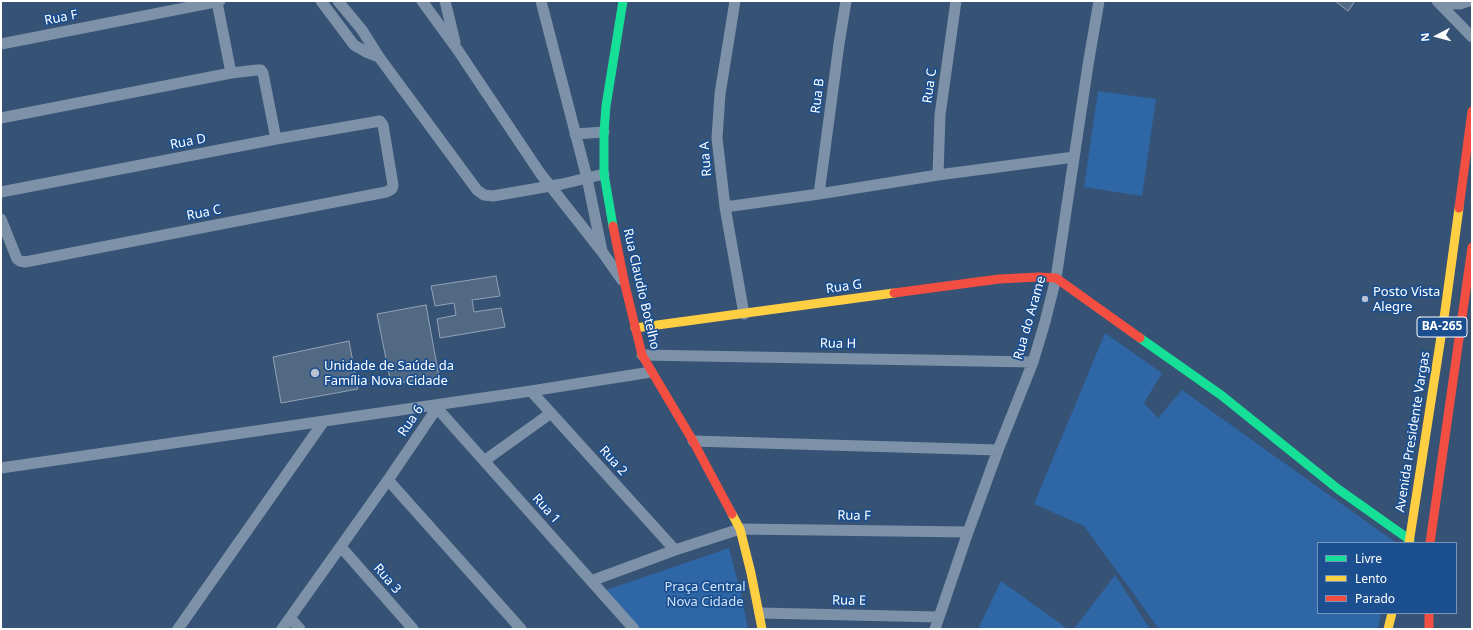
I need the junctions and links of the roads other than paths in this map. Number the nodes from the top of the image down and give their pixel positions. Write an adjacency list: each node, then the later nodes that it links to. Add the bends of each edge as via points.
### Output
1 (218, 1): 15 (street, Rua F); 18 (street)
2 (322, 1): 17 (street, via 354,45)
3 (338, 1): 17 (street, via 362,30)
4 (422, 1): 16 (street)
5 (445, 1): 16 (street)
6 (541, 1): 22 (street)
7 (623, 1): 21 (street, Rua Claudio Botelho)
8 (735, 1): 32 (street, Rua A, via 720,94 717,138)
9 (846, 1): 31 (street, Rua B)
10 (956, 1): 26 (street, Rua C, via 940,115)
11 (1099, 1): 24 (street, Rua do Arame)
12 (1469, 1): 13 (street, via 1460,4)
13 (1438, 2): 14 (street)
14 (1472, 37)
15 (1, 44)
16 (457, 49): 28 (street)
17 (379, 57): 28 (street, via 477,190 493,196)
18 (231, 73): 20 (street); 23 (street, via 261,70)
19 (1472, 111): 56 (street, Avenida Presidente Vargas / BA-265)
20 (1, 118)
21 (604, 132): 22 (street); 25 (street, Rua Claudio Botelho)
22 (575, 134): 27 (street)
23 (276, 139): 29 (street, Rua D, via 380,121 383,125); 30 (street, Rua D)
24 (1074, 157): 26 (street); 37 (street, Rua do Arame)
25 (604, 174): 27 (street); 38 (street, Rua Claudio Botelho)
26 (938, 175): 31 (street)
27 (587, 178): 28 (street); 35 (street)
28 (549, 186): 35 (street)
29 (392, 189): 33 (street, Rua C, via 26,262 17,259)
30 (1, 192)
31 (819, 194): 32 (street)
32 (725, 207): 40 (street, Rua A)
33 (1, 219)
34 (1472, 247): 39 (street)
35 (603, 253): 38 (street)
36 (1472, 259): 39 (street)
37 (1056, 278): 40 (street, Rua G, via 999,279); 43 (street, Rua do Arame); 56 (street, via 1221,394 1338,489)
38 (625, 285): 41 (street, Rua Claudio Botelho)
39 (1467, 285): 57 (street)
40 (744, 314): 41 (street, Rua G)
41 (635, 328): 42 (street, Rua Claudio Botelho)
42 (642, 354): 43 (street, Rua H); 44 (street, Rua Claudio Botelho)
43 (1033, 362): 50 (street, Rua do Arame)
44 (651, 372): 45 (street, Rua 6); 49 (street, Rua Claudio Botelho)
45 (532, 391): 46 (street, Rua 6); 47 (street, Rua 2)
46 (438, 406): 48 (street); 51 (street, Rua 1); 53 (street, Rua 6)
47 (551, 413): 51 (street); 59 (street, Rua 2)
48 (324, 421): 52 (street); 66 (street)
49 (693, 441): 50 (street); 54 (street, Rua Claudio Botelho)
50 (998, 450): 55 (street, Rua do Arame)
51 (484, 461): 60 (street, Rua 1)
52 (1, 468)
53 (388, 480): 58 (street, Rua 6); 70 (street)
54 (740, 529): 55 (street, Rua F); 59 (street, Rua F); 61 (street, Rua Claudio Botelho)
55 (968, 532): 65 (street, Rua do Arame)
56 (1410, 541)
57 (1430, 542)
58 (341, 547): 64 (street, Rua 6); 69 (street, Rua 3)
59 (675, 550): 60 (street, Rua F)
60 (591, 581): 71 (street, Rua 1)
61 (760, 613): 65 (street, Rua E); 72 (street, Rua Claudio Botelho)
62 (1392, 614): 74 (street)
63 (1429, 614): 75 (street)
64 (290, 618): 67 (street, Rua 6); 68 (street)
65 (939, 618): 73 (street, Rua do Arame)
66 (178, 629)
67 (282, 629)
68 (300, 629)
69 (413, 629)
70 (521, 629)
71 (634, 629)
72 (762, 629)
73 (935, 629)
74 (1388, 629)
75 (1428, 629)

